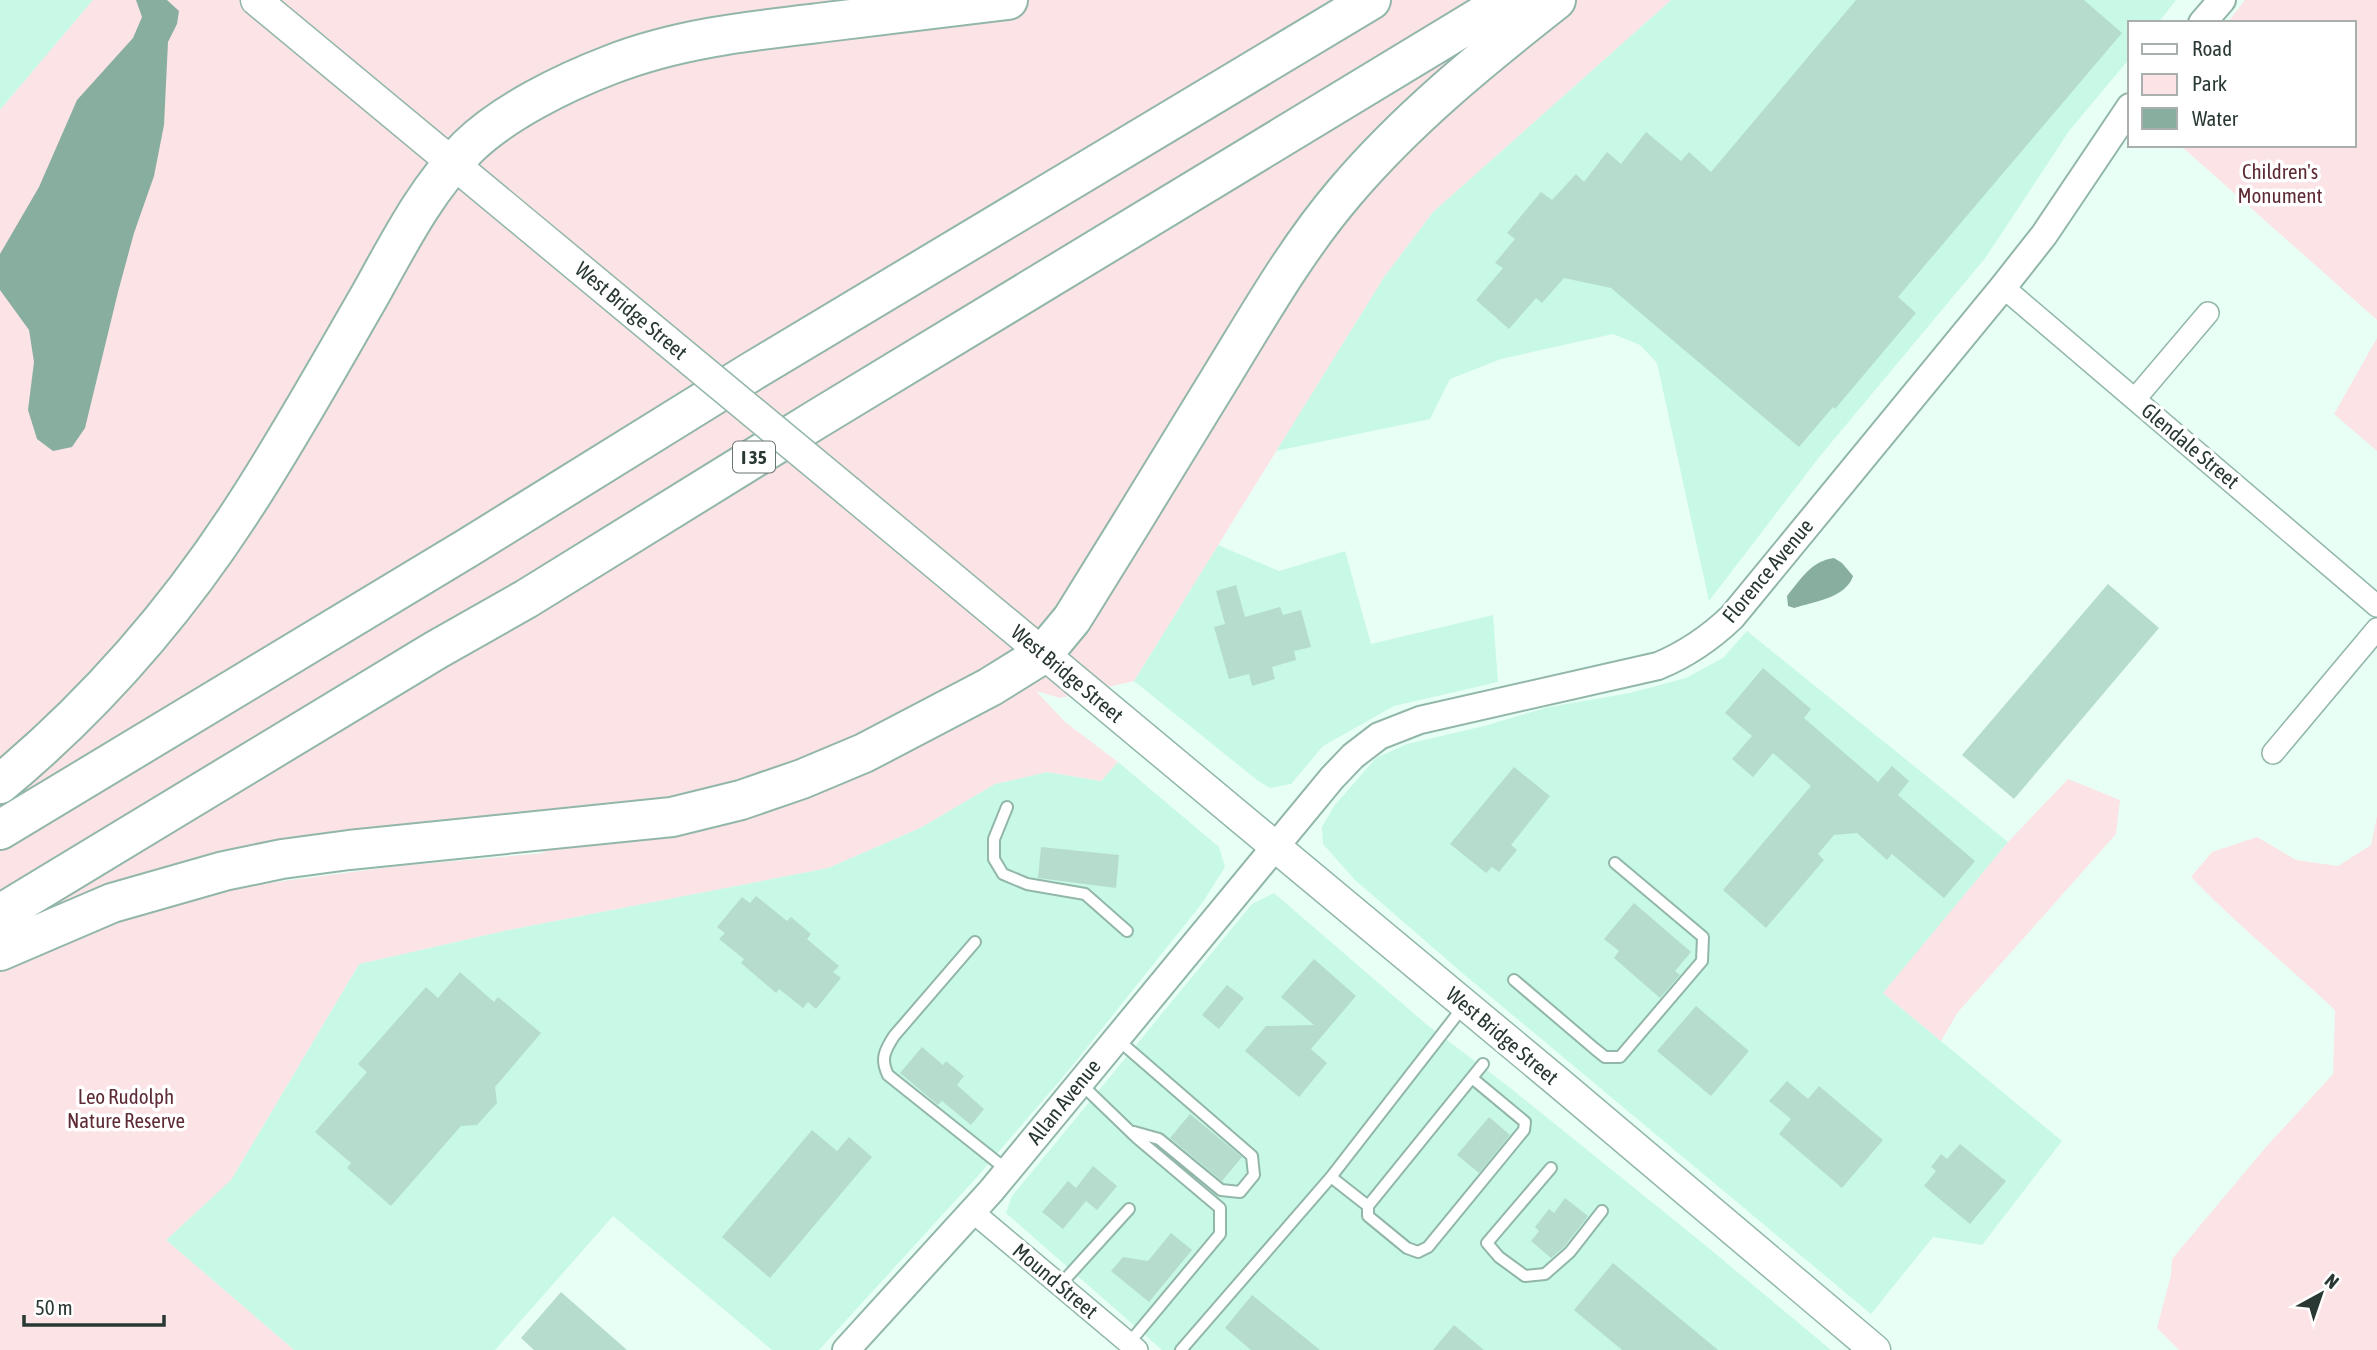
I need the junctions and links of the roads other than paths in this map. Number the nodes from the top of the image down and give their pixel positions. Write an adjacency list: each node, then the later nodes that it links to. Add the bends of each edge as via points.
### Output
1 (256, 0): 9 (main road, West Bridge Street)
2 (1008, 0): 9 (highway, via 762,29 646,52 524,107 494,126)
3 (1371, 0): 19 (highway)
4 (1508, 0): 22 (highway, I 35)
5 (1556, 0): 15 (highway, via 1425,107 1343,194 1281,280 1072,620)
6 (2222, 0): 7 (street)
7 (2204, 21)
8 (2128, 110): 10 (street, Florence Avenue)
9 (453, 164): 15 (main road, West Bridge Street, bridge); 17 (highway, via 424,200 304,409 211,556 120,668)
10 (2003, 287): 12 (street, Glendale Street); 20 (street, Florence Avenue, via 1732,617 1706,642 1658,666 1420,720 1380,736 1346,763)
11 (2208, 313): 12 (street)
12 (2135, 399): 13 (street, Glendale Street)
13 (2377, 606)
14 (2377, 629): 16 (street)
15 (1044, 654): 20 (main road, West Bridge Street); 25 (highway, via 864,753 741,800 672,817 282,859 112,903)
16 (2273, 753)
17 (0, 784)
18 (1007, 807): 23 (lane, via 994,839 994,859 1003,874 1027,884 1085,894)
19 (0, 830)
20 (1274, 848): 27 (main road, West Bridge Street); 28 (street, Allan Avenue)
21 (1615, 863): 26 (lane, via 1703,937 1702,961 1620,1057 1605,1057)
22 (0, 914)
23 (1127, 931)
24 (975, 942): 34 (lane, via 894,1036 882,1060 888,1075)
25 (0, 951)
26 (1514, 980)
27 (1465, 1005): 35 (lane); 41 (main road, West Bridge Street)
28 (1116, 1039): 31 (street, Allan Avenue); 32 (lane, via 1252,1156 1254,1175 1240,1192 1221,1190 1159,1139)
29 (1483, 1064): 30 (lane)
30 (1472, 1078): 36 (lane); 36 (lane, via 1525,1122 1524,1130 1428,1247 1418,1252 1406,1248 1368,1216)
31 (1080, 1083): 32 (lane); 34 (street, Allan Avenue)
32 (1131, 1132): 42 (lane, via 1220,1208 1220,1234)
33 (1551, 1168): 38 (lane, via 1488,1243 1499,1257 1525,1276 1545,1274 1570,1252)
34 (1008, 1171): 39 (street, Allan Avenue)
35 (1331, 1177): 36 (lane); 44 (lane)
36 (1368, 1206)
37 (1129, 1209): 40 (lane)
38 (1602, 1211)
39 (973, 1212): 40 (street, Mound Street); 43 (street, Allan Avenue)
40 (1060, 1285): 42 (street, Mound Street)
41 (1863, 1346)
42 (1133, 1347)
43 (846, 1350)
44 (1181, 1350)

